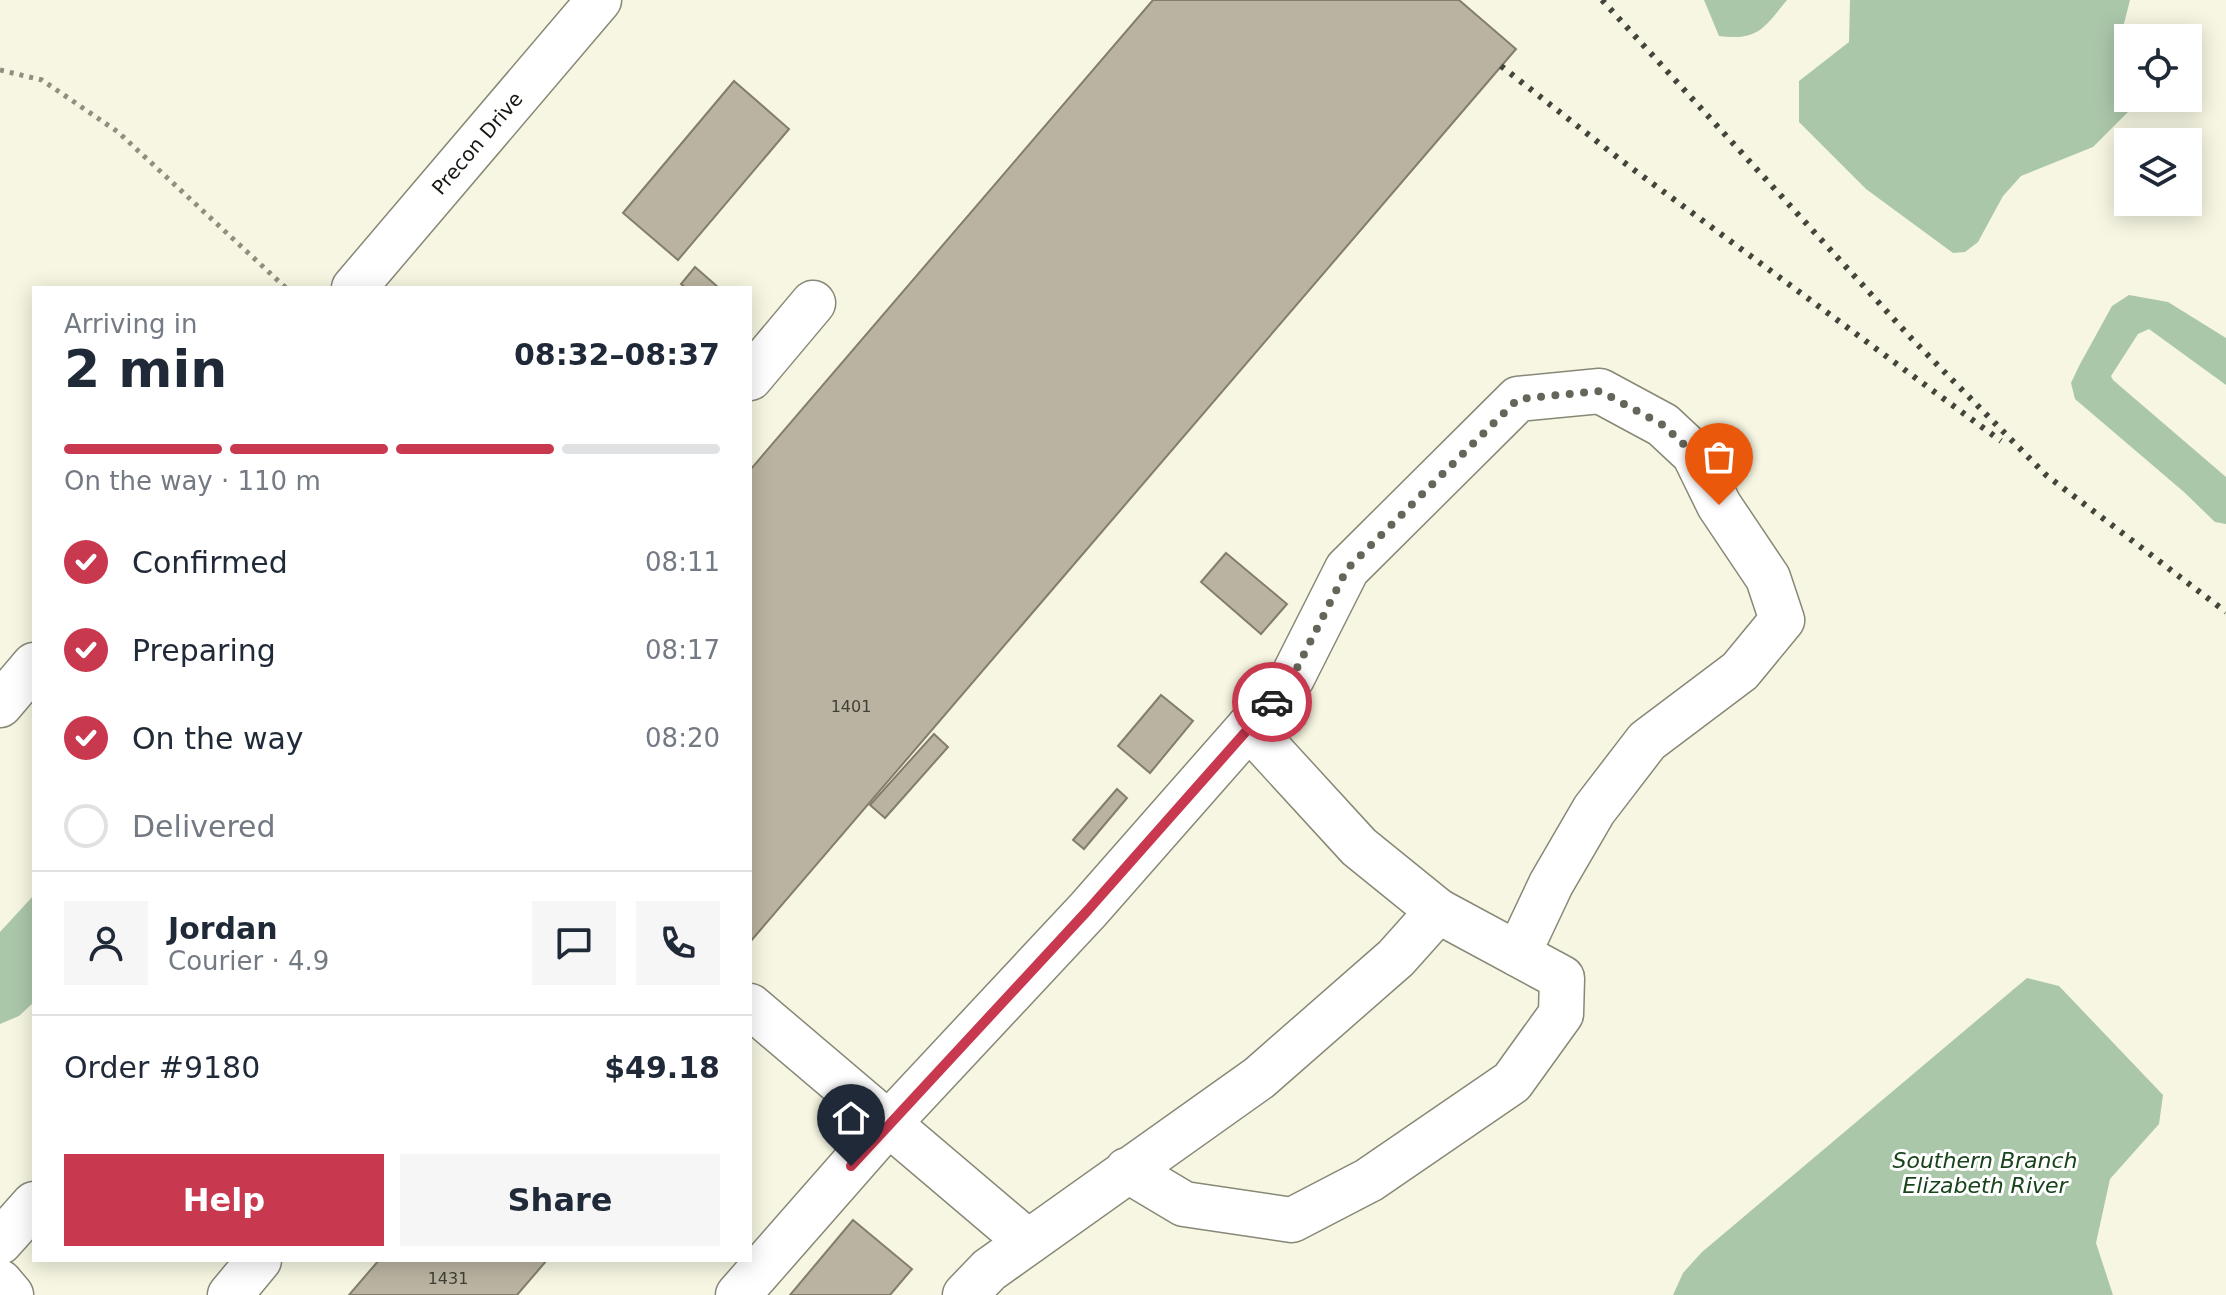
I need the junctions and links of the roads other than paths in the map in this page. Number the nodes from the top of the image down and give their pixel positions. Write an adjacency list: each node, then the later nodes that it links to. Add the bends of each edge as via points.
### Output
1 (599, 0): 2 (street, Precon Drive)
2 (356, 286)
3 (813, 303): 4 (street)
4 (752, 376)
5 (32, 667): 6 (street)
6 (0, 705)
7 (1249, 727): 8 (street, via 1359,847); 9 (street, via 1292,678 1347,569 1518,399 1600,391 1663,425 1694,454 1719,505 1768,578 1782,620 1740,671 1647,741 1594,810); 11 (street)
8 (1438, 911): 9 (street); 12 (street, via 1396,958 1259,1078)
9 (1518, 954): 12 (street, via 1562,978 1561,1014 1512,1082 1369,1180 1292,1220 1184,1204)
10 (752, 1008): 11 (street)
11 (888, 1124): 15 (street); 20 (street)
12 (1127, 1170): 15 (street)
13 (32, 1206): 14 (street)
14 (0, 1242)
15 (1028, 1242): 21 (street)
16 (257, 1262): 19 (street)
17 (0, 1282): 18 (street)
18 (11, 1295)
19 (230, 1295)
20 (738, 1295)
21 (965, 1295)

